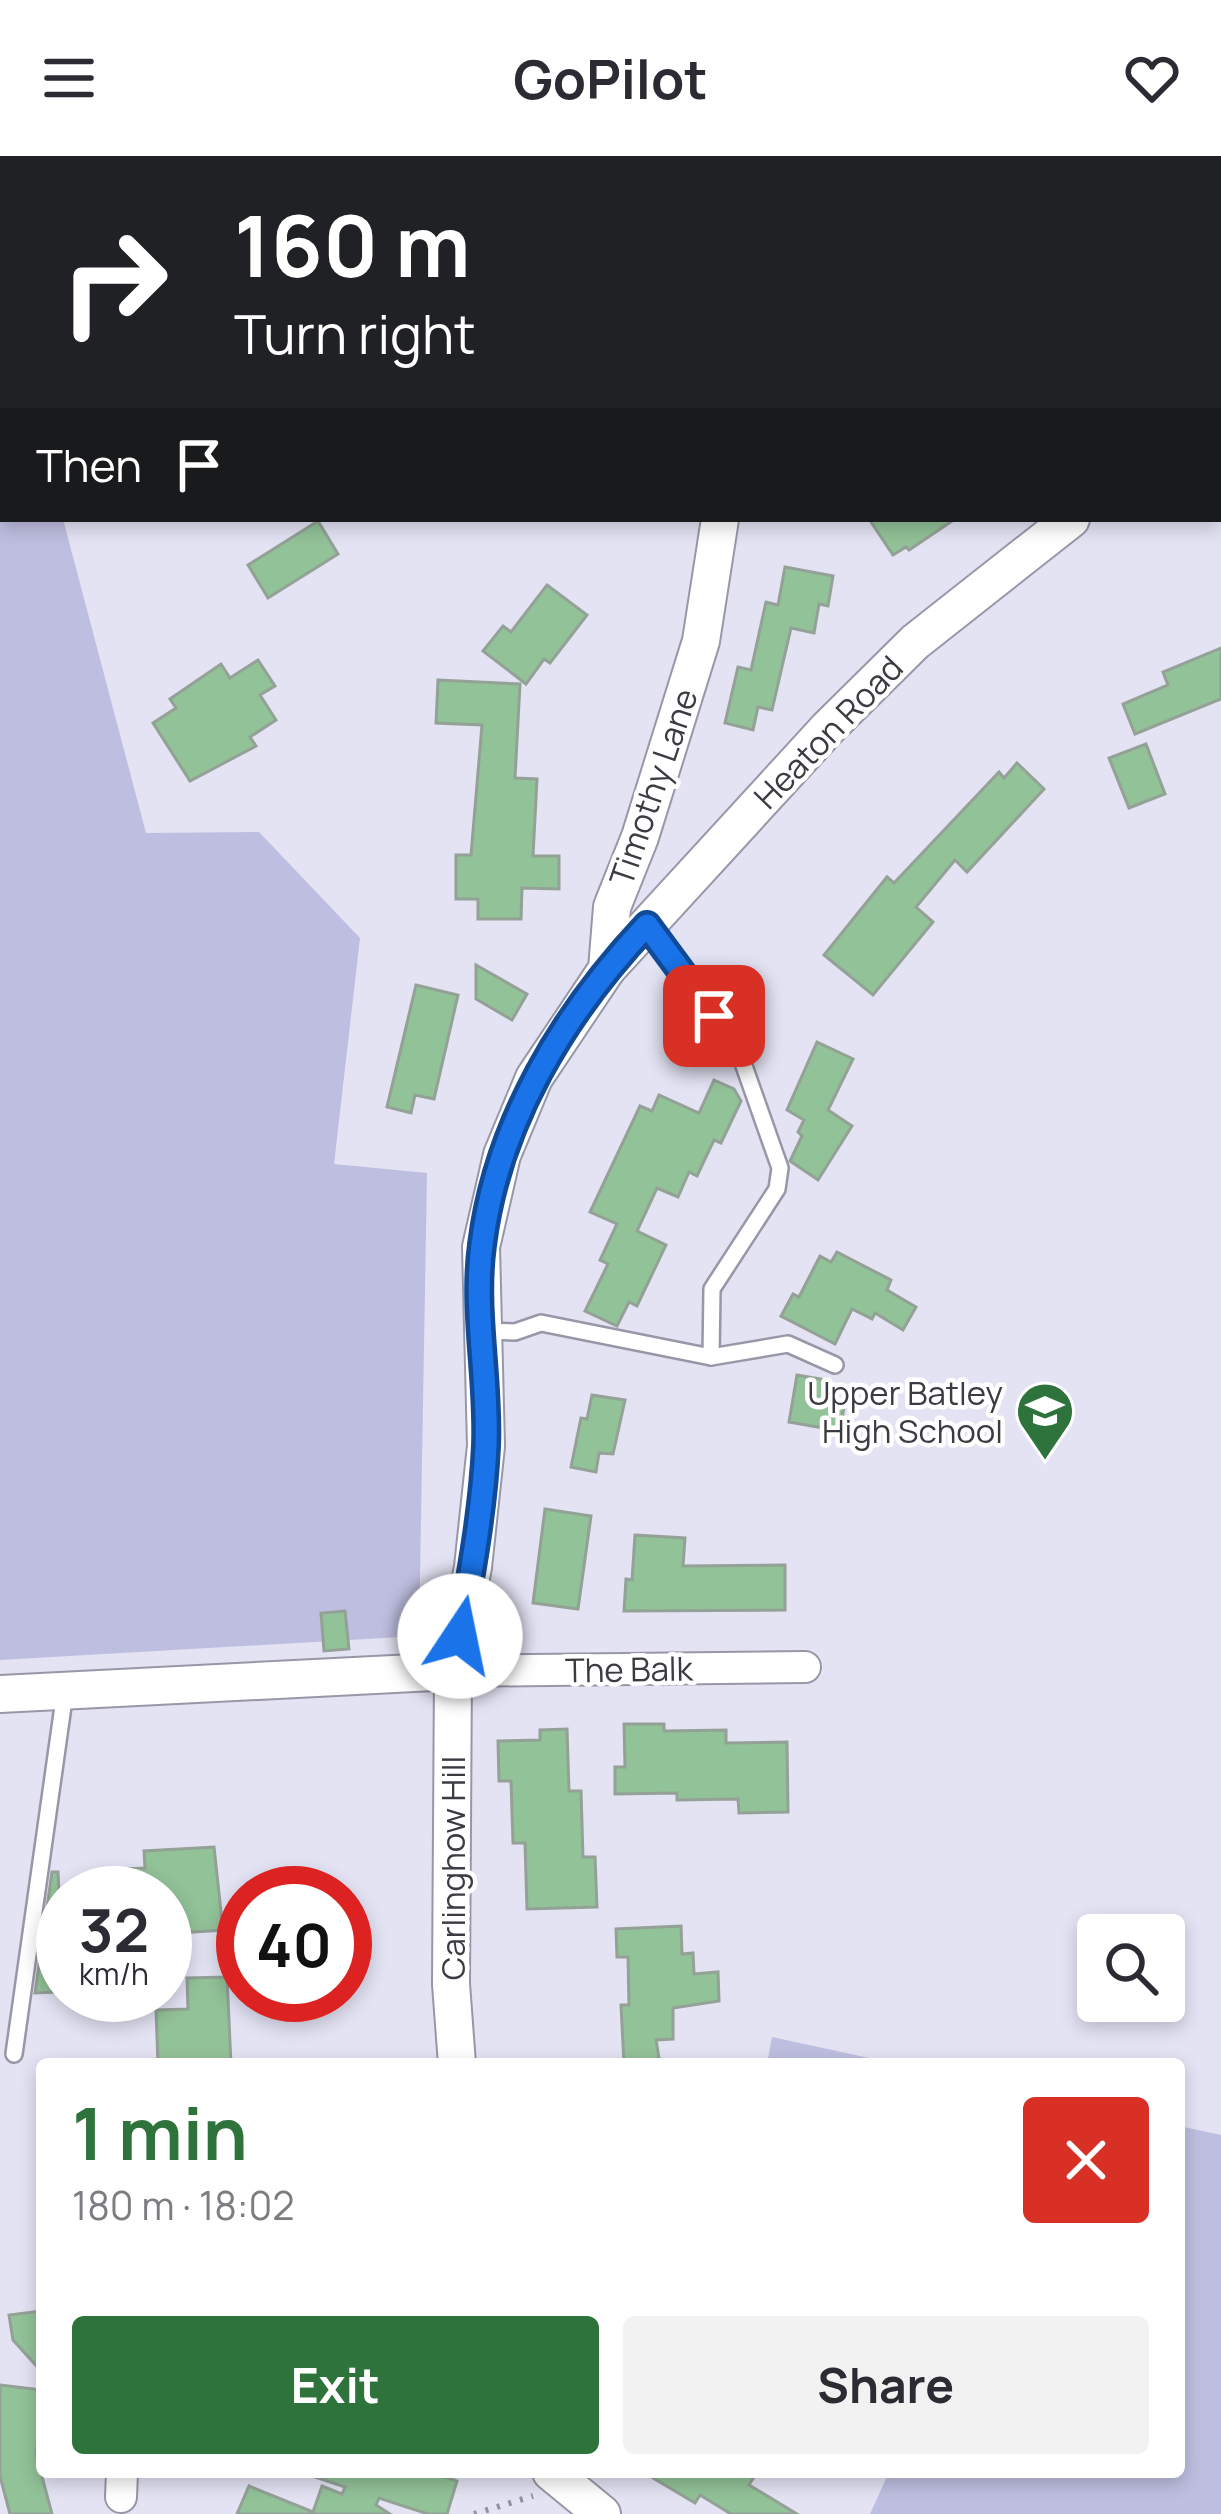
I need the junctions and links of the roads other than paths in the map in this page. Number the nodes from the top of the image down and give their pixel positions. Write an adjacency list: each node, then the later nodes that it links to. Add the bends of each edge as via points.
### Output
1 (719, 522): 4 (street, Timothy Lane, via 701,641 612,907)
2 (1067, 522): 3 (street, Heaton Road, via 915,642)
3 (647, 925): 4 (street, Heaton Road); 6 (lane, via 736,1046 779,1168 777,1189 712,1289)
4 (607, 969): 5 (street, Timothy Lane, via 534,1078 502,1155 481,1247)
5 (483, 1331): 6 (lane, via 541,1323); 9 (street, Timothy Lane, via 486,1446)
6 (711, 1357): 7 (lane, via 788,1344)
7 (836, 1365)
8 (806, 1667): 9 (street, The Balk)
9 (453, 1671): 10 (street); 13 (street, Carlinghow Hill)
10 (65, 1692): 11 (street); 12 (lane)
11 (0, 1694)
12 (14, 2054)
13 (457, 2058)
14 (559, 2479): 15 (street)
15 (602, 2514)

